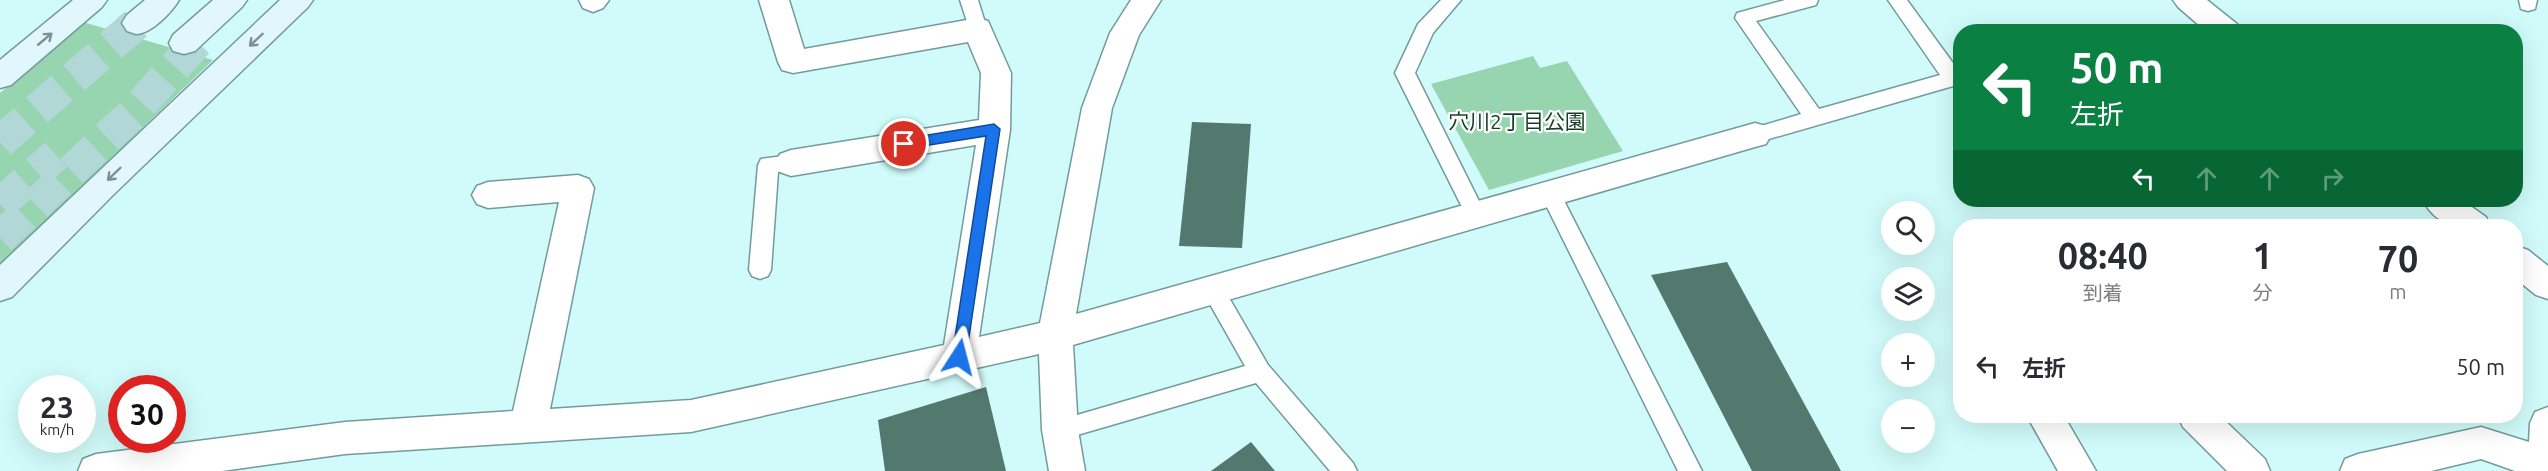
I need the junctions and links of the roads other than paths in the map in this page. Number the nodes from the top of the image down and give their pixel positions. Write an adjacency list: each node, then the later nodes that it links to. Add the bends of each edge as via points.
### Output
1 (164, 0): 10 (street)
2 (233, 0): 13 (street)
3 (298, 0): 29 (street, one-way to 29)
4 (774, 0): 11 (street, via 793,62)
5 (1146, 0): 31 (street, via 1125,33 1097,108)
6 (1452, 0): 24 (lane, via 1425,29 1405,73)
7 (1809, 0): 17 (lane, via 1744,18)
8 (1897, 0): 14 (lane)
9 (2188, 0): 12 (street)
10 (118, 10): 15 (street, one-way to 10)
11 (974, 15): 18 (street, via 996,73)
12 (2218, 24)
13 (191, 41)
14 (1953, 72)
15 (0, 77)
16 (1953, 78): 17 (lane)
17 (1814, 118): 19 (lane)
18 (994, 129): 20 (street); 32 (street)
19 (1755, 135): 21 (street)
20 (791, 163): 27 (lane, via 768,165)
21 (1550, 193): 24 (street); 43 (lane)
22 (488, 195): 37 (street, via 578,188)
23 (2448, 207): 25 (street)
24 (1476, 215): 30 (street)
25 (2465, 219)
26 (2523, 265): 28 (street)
27 (760, 270)
28 (2548, 285)
29 (0, 287)
30 (1213, 290): 31 (street); 33 (lane)
31 (1055, 336): 32 (street); 38 (street)
32 (959, 357): 37 (street, via 691,416)
33 (1260, 372): 38 (lane); 42 (lane)
34 (2049, 423): 44 (street)
35 (2203, 423): 45 (street)
36 (2548, 423): 39 (street)
37 (528, 427): 40 (street, via 345,438)
38 (1060, 430): 41 (street)
39 (2545, 468): 46 (street, via 2481,443)
40 (96, 471)
41 (1067, 471)
42 (1345, 471)
43 (1690, 471)
44 (2078, 471)
45 (2252, 471)
46 (2358, 471)

